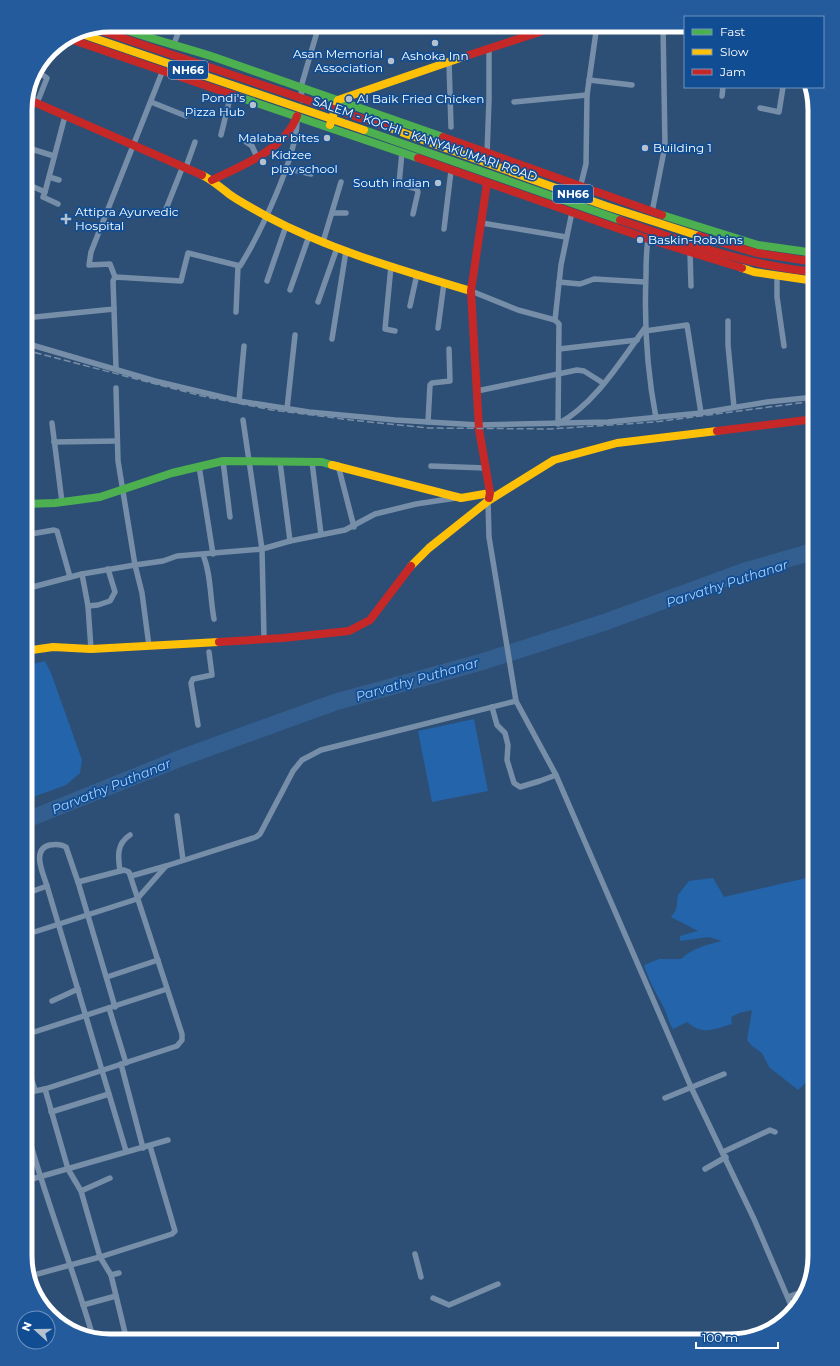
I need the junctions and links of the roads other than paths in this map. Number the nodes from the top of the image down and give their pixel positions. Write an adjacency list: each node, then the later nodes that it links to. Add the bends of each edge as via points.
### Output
1 (106, 32): 23 (main road, SALEM - KOCHI - KANYAKUMARI ROAD / NH66)
2 (131, 32): 10 (main road)
3 (179, 32): 10 (street)
4 (317, 32): 17 (street)
5 (539, 32): 11 (main road)
6 (596, 32): 15 (street)
7 (663, 32): 61 (street, via 665,146)
8 (86, 36): 31 (main road, SALEM - KOCHI - KANYAKUMARI ROAD / NH66)
9 (74, 40): 13 (main road)
10 (174, 44): 17 (main road)
11 (489, 48): 12 (main road); 43 (street)
12 (449, 62): 24 (main road); 35 (street)
13 (163, 70): 20 (main road); 26 (street)
14 (41, 74): 28 (street, via 47,78)
15 (589, 80): 16 (street); 21 (street)
16 (632, 85)
17 (301, 87): 23 (street); 24 (main road)
18 (723, 88): 22 (street)
19 (783, 88): 29 (street, via 779,112)
20 (231, 94): 31 (main road); 37 (street)
21 (587, 95): 27 (street); 56 (street, via 586,164)
22 (722, 96)
23 (302, 99): 30 (main road, SALEM - KOCHI - KANYAKUMARI ROAD / NH66); 31 (street)
24 (338, 100): 30 (main road); 43 (main road)
25 (33, 101): 28 (main road)
26 (150, 102): 33 (street); 40 (street)
27 (514, 102)
28 (37, 103): 32 (main road)
29 (760, 108)
30 (335, 110): 34 (main road); 77 (main road, SALEM - KOCHI - KANYAKUMARI ROAD / NH66, via 727,246)
31 (298, 115): 34 (main road, SALEM - KOCHI - KANYAKUMARI ROAD / NH66); 36 (main road); 45 (main road, via 285,136); 47 (street, via 296,132)
32 (65, 116): 40 (main road); 44 (street)
33 (186, 116)
34 (332, 119): 36 (main road); 80 (main road, SALEM - KOCHI - KANYAKUMARI ROAD / NH66, via 677,240 751,262)
35 (451, 127)
36 (329, 128): 42 (main road)
37 (221, 135)
38 (195, 142): 46 (street)
39 (246, 142): 45 (street, via 252,146)
40 (134, 146): 46 (main road); 83 (street, via 91,252 89,265 110,264)
41 (32, 149): 44 (street)
42 (402, 152): 48 (main road); 64 (street, via 399,184 417,189 418,192)
43 (487, 154): 56 (main road)
44 (54, 156): 50 (street)
45 (258, 157): 52 (main road)
46 (184, 167): 52 (main road); 59 (street)
47 (285, 168): 49 (street); 65 (street)
48 (451, 171): 54 (main road); 68 (street)
49 (311, 174)
50 (49, 177): 51 (street); 57 (street)
51 (59, 180)
52 (212, 180): 65 (main road, via 230,195)
53 (341, 182): 62 (street)
54 (487, 183): 60 (main road); 66 (main road)
55 (32, 186): 57 (street)
56 (580, 188): 61 (main road)
57 (45, 192): 58 (street, via 43,197)
58 (58, 204)
59 (166, 209)
60 (572, 212): 70 (street); 71 (main road)
61 (652, 212): 75 (main road, via 758,245)
62 (332, 213): 63 (street); 72 (street)
63 (346, 213)
64 (413, 214)
65 (266, 216): 67 (main road); 78 (street, via 242,265)
66 (482, 223): 70 (street); 91 (main road)
67 (286, 226): 69 (main road); 85 (street)
68 (444, 229)
69 (309, 236): 72 (main road); 90 (street)
70 (566, 237): 86 (street)
71 (648, 240): 76 (main road); 87 (street)
72 (323, 242): 73 (main road)
73 (337, 248): 74 (main road); 92 (street)
74 (346, 251): 79 (main road); 103 (street)
75 (808, 252)
76 (690, 253): 82 (main road); 89 (street)
77 (808, 261)
78 (238, 266): 83 (street, via 190,253 186,255 181,281); 95 (street)
79 (391, 266): 81 (main road); 101 (street, via 385,329)
80 (808, 271)
81 (417, 274): 88 (main road); 93 (street)
82 (777, 276): 84 (main road); 107 (street, via 777,297)
83 (115, 277): 94 (street)
84 (808, 280)
85 (267, 281)
86 (559, 282): 87 (street, via 580,284 594,279); 97 (street)
87 (645, 282): 100 (street)
88 (444, 283): 91 (main road); 99 (street)
89 (691, 286)
90 (290, 290)
91 (471, 291): 97 (street, via 518,310); 114 (main road)
92 (318, 302)
93 (410, 306)
94 (114, 309): 96 (street); 110 (street)
95 (236, 312)
96 (32, 317)
97 (555, 320): 109 (street, via 559,326)
98 (728, 321): 117 (street)
99 (438, 328)
100 (645, 330): 104 (street); 119 (street, via 687,325); 120 (street)
101 (395, 331)
102 (295, 335): 118 (street)
103 (332, 339)
104 (637, 340): 109 (street); 112 (street)
105 (32, 345): 110 (street)
106 (244, 346): 116 (street)
107 (784, 346)
108 (449, 349): 123 (street, via 450,380 430,385)
109 (559, 349): 111 (street)
110 (116, 368): 116 (street, via 155,381)
111 (558, 373): 112 (street, via 581,370); 114 (street); 126 (street)
112 (603, 383): 126 (street, via 579,409)
113 (116, 388): 127 (street)
114 (477, 391): 125 (main road)
115 (808, 398): 117 (street)
116 (239, 401): 118 (street)
117 (734, 407): 119 (street)
118 (287, 409): 123 (street)
119 (701, 413): 120 (street)
120 (656, 418): 126 (street)
121 (243, 420): 130 (street)
122 (808, 420): 138 (main road, via 617,443 554,460)
123 (428, 422): 125 (street)
124 (52, 423): 128 (street)
125 (479, 424): 126 (street); 136 (main road)
126 (558, 424)
127 (116, 441): 128 (street); 137 (street)
128 (54, 442): 140 (street)
129 (223, 461): 130 (main road); 134 (main road); 142 (street)
130 (249, 462): 131 (main road); 147 (street)
131 (280, 462): 132 (main road); 146 (street)
132 (312, 462): 133 (main road); 145 (street)
133 (338, 464): 139 (main road); 143 (street)
134 (199, 466): 137 (main road); 148 (street)
135 (431, 466): 136 (street)
136 (485, 468): 138 (main road)
137 (122, 490): 140 (main road, via 100,497); 150 (street)
138 (489, 497): 139 (main road); 157 (main road, via 409,568 370,620 360,627 340,633); 162 (street, via 489,537)
139 (460, 498): 143 (street, via 416,504 376,514)
140 (62, 502): 141 (main road)
141 (32, 504)
142 (230, 517)
143 (354, 527): 145 (street)
144 (32, 534): 153 (street, via 57,531)
145 (321, 534): 146 (street)
146 (290, 541): 147 (street)
147 (262, 549): 148 (street); 157 (street)
148 (213, 554): 149 (street)
149 (203, 555): 150 (street, via 177,556); 156 (street, via 208,568)
150 (135, 564): 151 (street); 158 (street, via 142,593)
151 (108, 569): 152 (street); 155 (street, via 115,592 110,601)
152 (82, 574): 153 (street); 155 (street)
153 (70, 578): 154 (street)
154 (32, 588)
155 (88, 606): 160 (street)
156 (214, 619)
157 (264, 638): 158 (main road)
158 (149, 646): 160 (main road)
159 (32, 650): 160 (main road, via 53,647)
160 (92, 650)
161 (209, 652): 164 (street, via 212,675 193,679 191,683)
162 (516, 701): 163 (street); 165 (street)
163 (492, 707): 165 (street, via 497,725 505,733 508,745 507,760 514,783 520,787); 168 (street, via 315,754 302,760 293,771 260,834)
164 (198, 725)
165 (556, 775): 191 (street)
166 (177, 816): 168 (street)
167 (130, 835): 170 (street, via 124,839 118,852)
168 (183, 860): 169 (street)
169 (166, 866): 171 (street); 175 (street)
170 (120, 871): 171 (street, via 127,870); 172 (street)
171 (131, 876): 175 (street)
172 (78, 882): 173 (street, via 66,847 56,844 46,846 39,852); 176 (street)
173 (47, 886): 174 (street); 177 (street)
174 (32, 891)
175 (137, 899): 176 (street); 179 (street)
176 (88, 916): 177 (street); 180 (street)
177 (57, 925): 178 (street); 181 (street)
178 (32, 933)
179 (158, 960): 180 (street); 182 (street)
180 (107, 977): 184 (street)
181 (78, 989): 183 (street); 185 (street)
182 (167, 989): 184 (street); 187 (street, via 182,1034 180,1043)
183 (52, 1001)
184 (112, 1008): 185 (street); 187 (street)
185 (86, 1015): 186 (street); 188 (street)
186 (32, 1033)
187 (123, 1064): 188 (street); 201 (street)
188 (102, 1070): 192 (street); 195 (street)
189 (724, 1074): 191 (street)
190 (32, 1081): 193 (street)
191 (691, 1087): 196 (street); 204 (street)
192 (45, 1089): 193 (street); 197 (street)
193 (35, 1090): 194 (street)
194 (32, 1091)
195 (109, 1094): 197 (street); 203 (street)
196 (664, 1098)
197 (51, 1112): 205 (street)
198 (775, 1132): 204 (street, via 770,1130)
199 (168, 1140): 200 (street)
200 (150, 1146): 201 (street); 212 (street, via 175,1231)
201 (143, 1148): 203 (street)
202 (32, 1150): 207 (street)
203 (126, 1151): 205 (street)
204 (724, 1155): 206 (street); 221 (street)
205 (68, 1169): 207 (street); 210 (street)
206 (704, 1169)
207 (39, 1177): 209 (street); 213 (street)
208 (110, 1178): 210 (street)
209 (32, 1179)
210 (81, 1191): 212 (street)
211 (415, 1254): 217 (street)
212 (100, 1257): 213 (street); 216 (street)
213 (70, 1264): 215 (street); 223 (street)
214 (119, 1273): 216 (street)
215 (34, 1275)
216 (111, 1275): 220 (street)
217 (421, 1277)
218 (498, 1284): 222 (street, via 449,1305)
219 (799, 1293): 221 (street)
220 (116, 1296): 223 (street); 226 (street)
221 (788, 1297): 224 (street)
222 (433, 1298)
223 (83, 1304): 225 (street)
224 (791, 1305)
225 (92, 1332)
226 (126, 1334)

